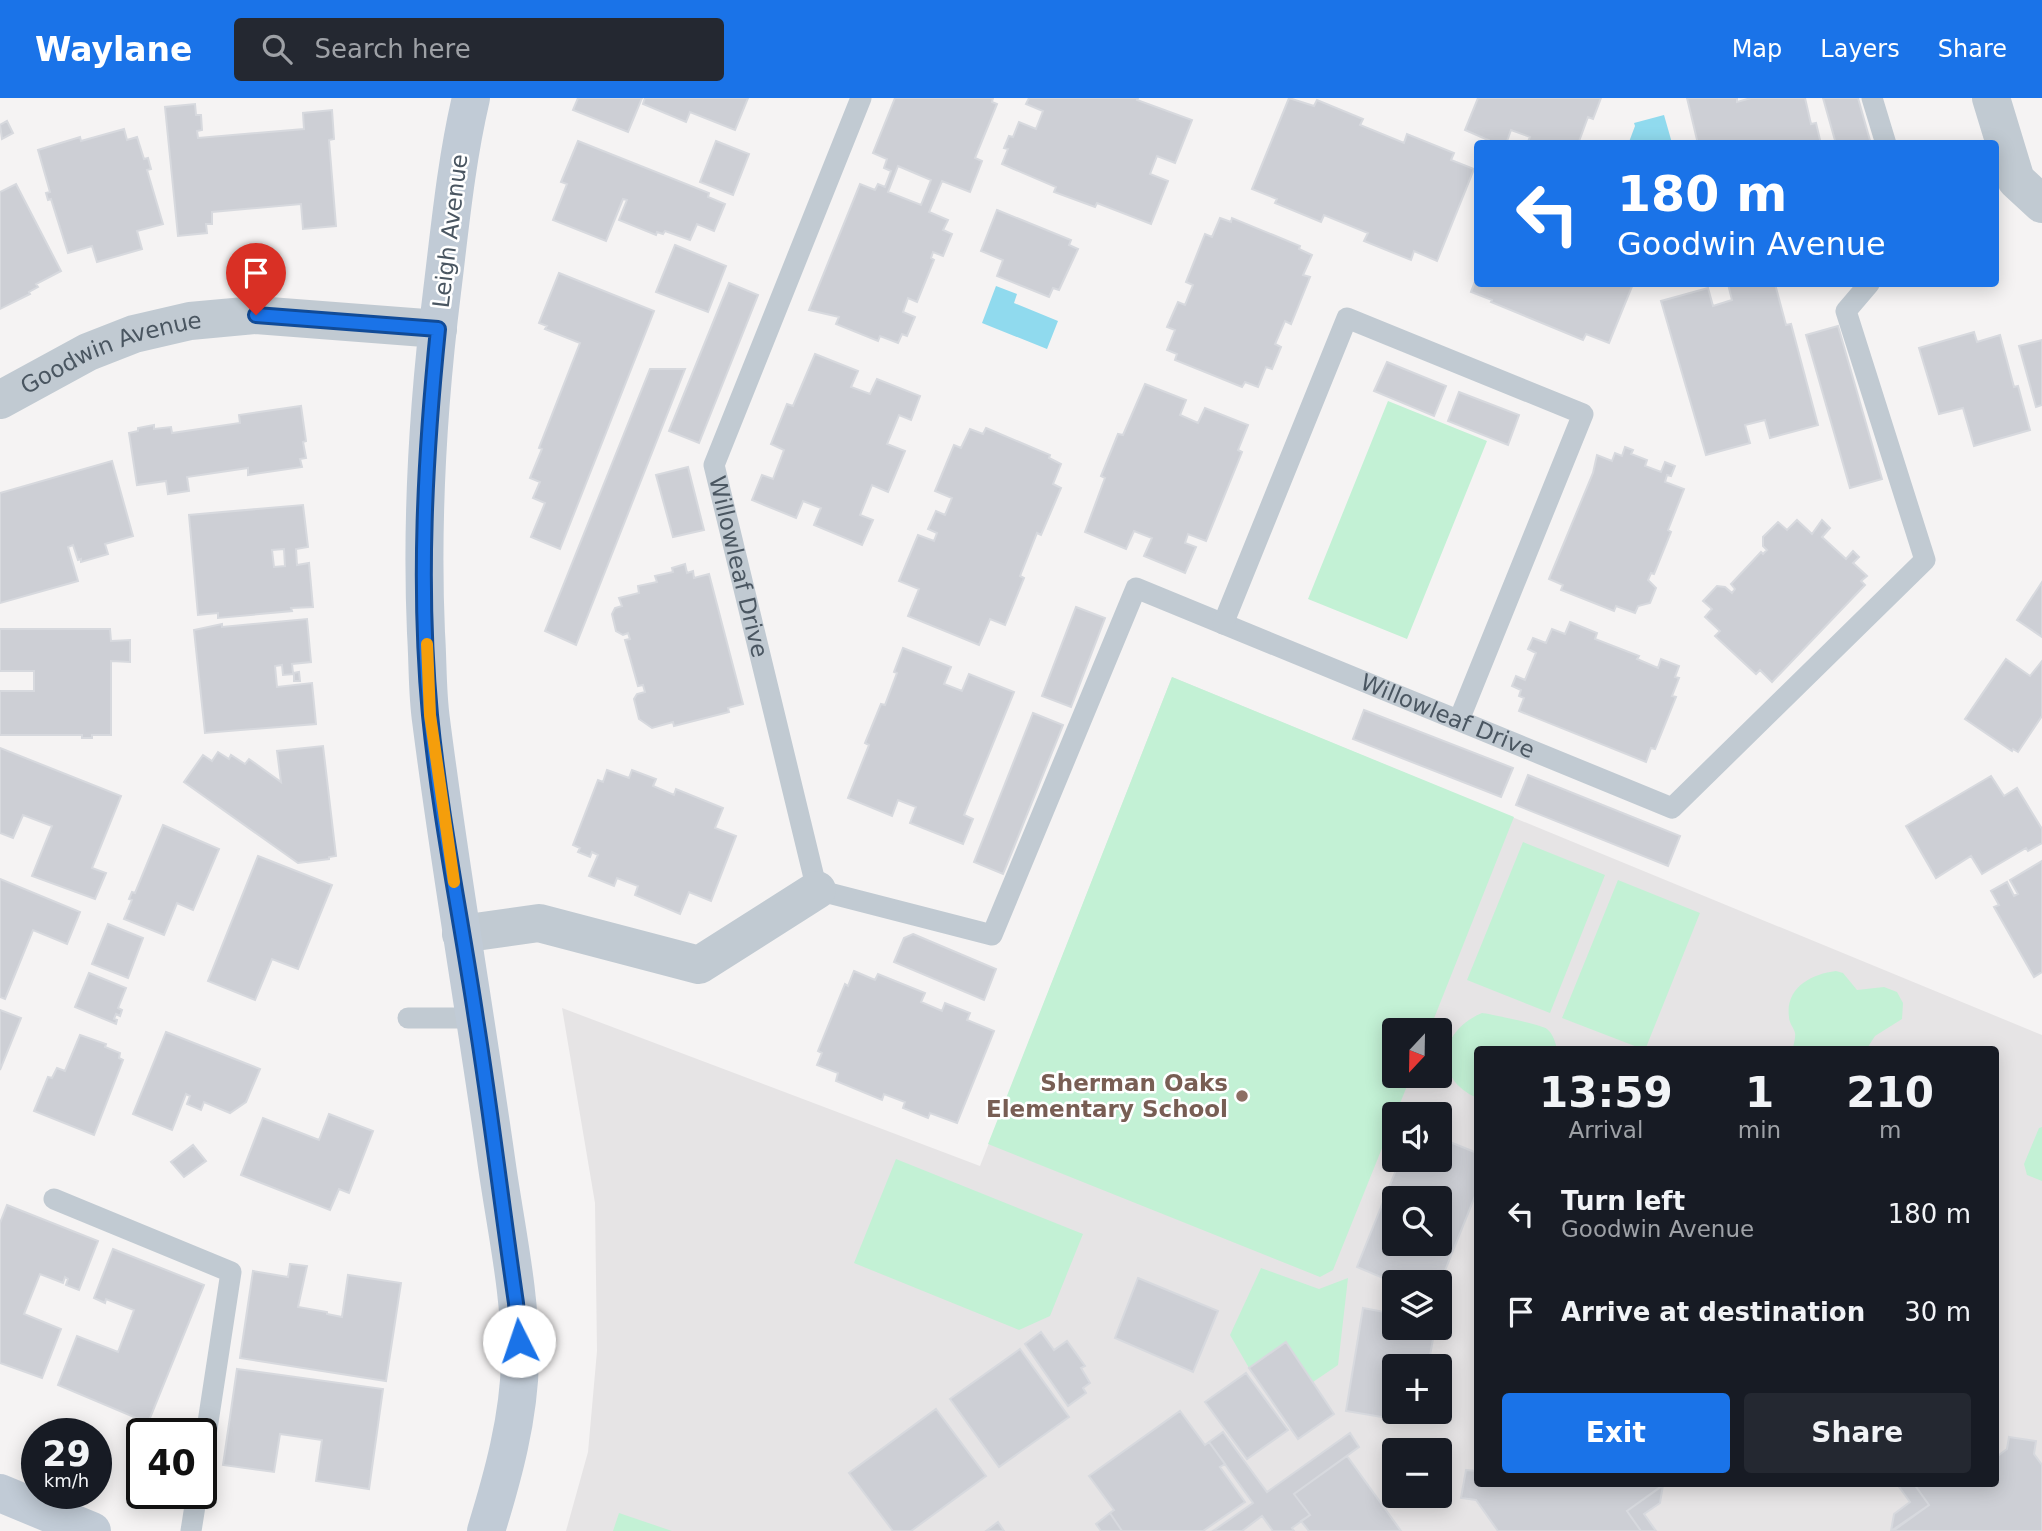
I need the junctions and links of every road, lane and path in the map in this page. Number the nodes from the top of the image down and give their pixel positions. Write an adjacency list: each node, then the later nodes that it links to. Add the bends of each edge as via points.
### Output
1 (471, 98): 8 (street, Leigh Avenue, via 459,152)
2 (861, 98): 12 (lane, Willowleaf Drive, via 714,465)
3 (1872, 98): 5 (lane)
4 (1991, 98): 6 (street, via 2016,180)
5 (1885, 140)
6 (2042, 204)
7 (1866, 287): 11 (lane, Willowleaf Drive, via 1846,311 1925,560 1672,808)
8 (438, 329): 9 (street, Goodwin Avenue, via 256,315 190,321 134,334 88,352); 13 (street, Leigh Avenue, via 426,451 424,573 430,715)
9 (0, 400)
10 (1223, 624): 11 (lane, Willowleaf Drive); 11 (lane, via 1347,318 1583,414); 12 (lane, Willowleaf Drive, via 1136,588 992,935)
11 (1459, 720)
12 (817, 890): 13 (street, via 699,965 539,923)
13 (461, 934): 15 (street, Leigh Avenue)
14 (408, 1018): 15 (lane)
15 (476, 1018): 22 (street, Leigh Avenue, via 520,1361 514,1417)
16 (54, 1199): 17 (lane, via 231,1272)
17 (209, 1418)
18 (0, 1493): 20 (street)
19 (194, 1509): 21 (lane)
20 (92, 1531)
21 (191, 1531)
22 (486, 1531)

